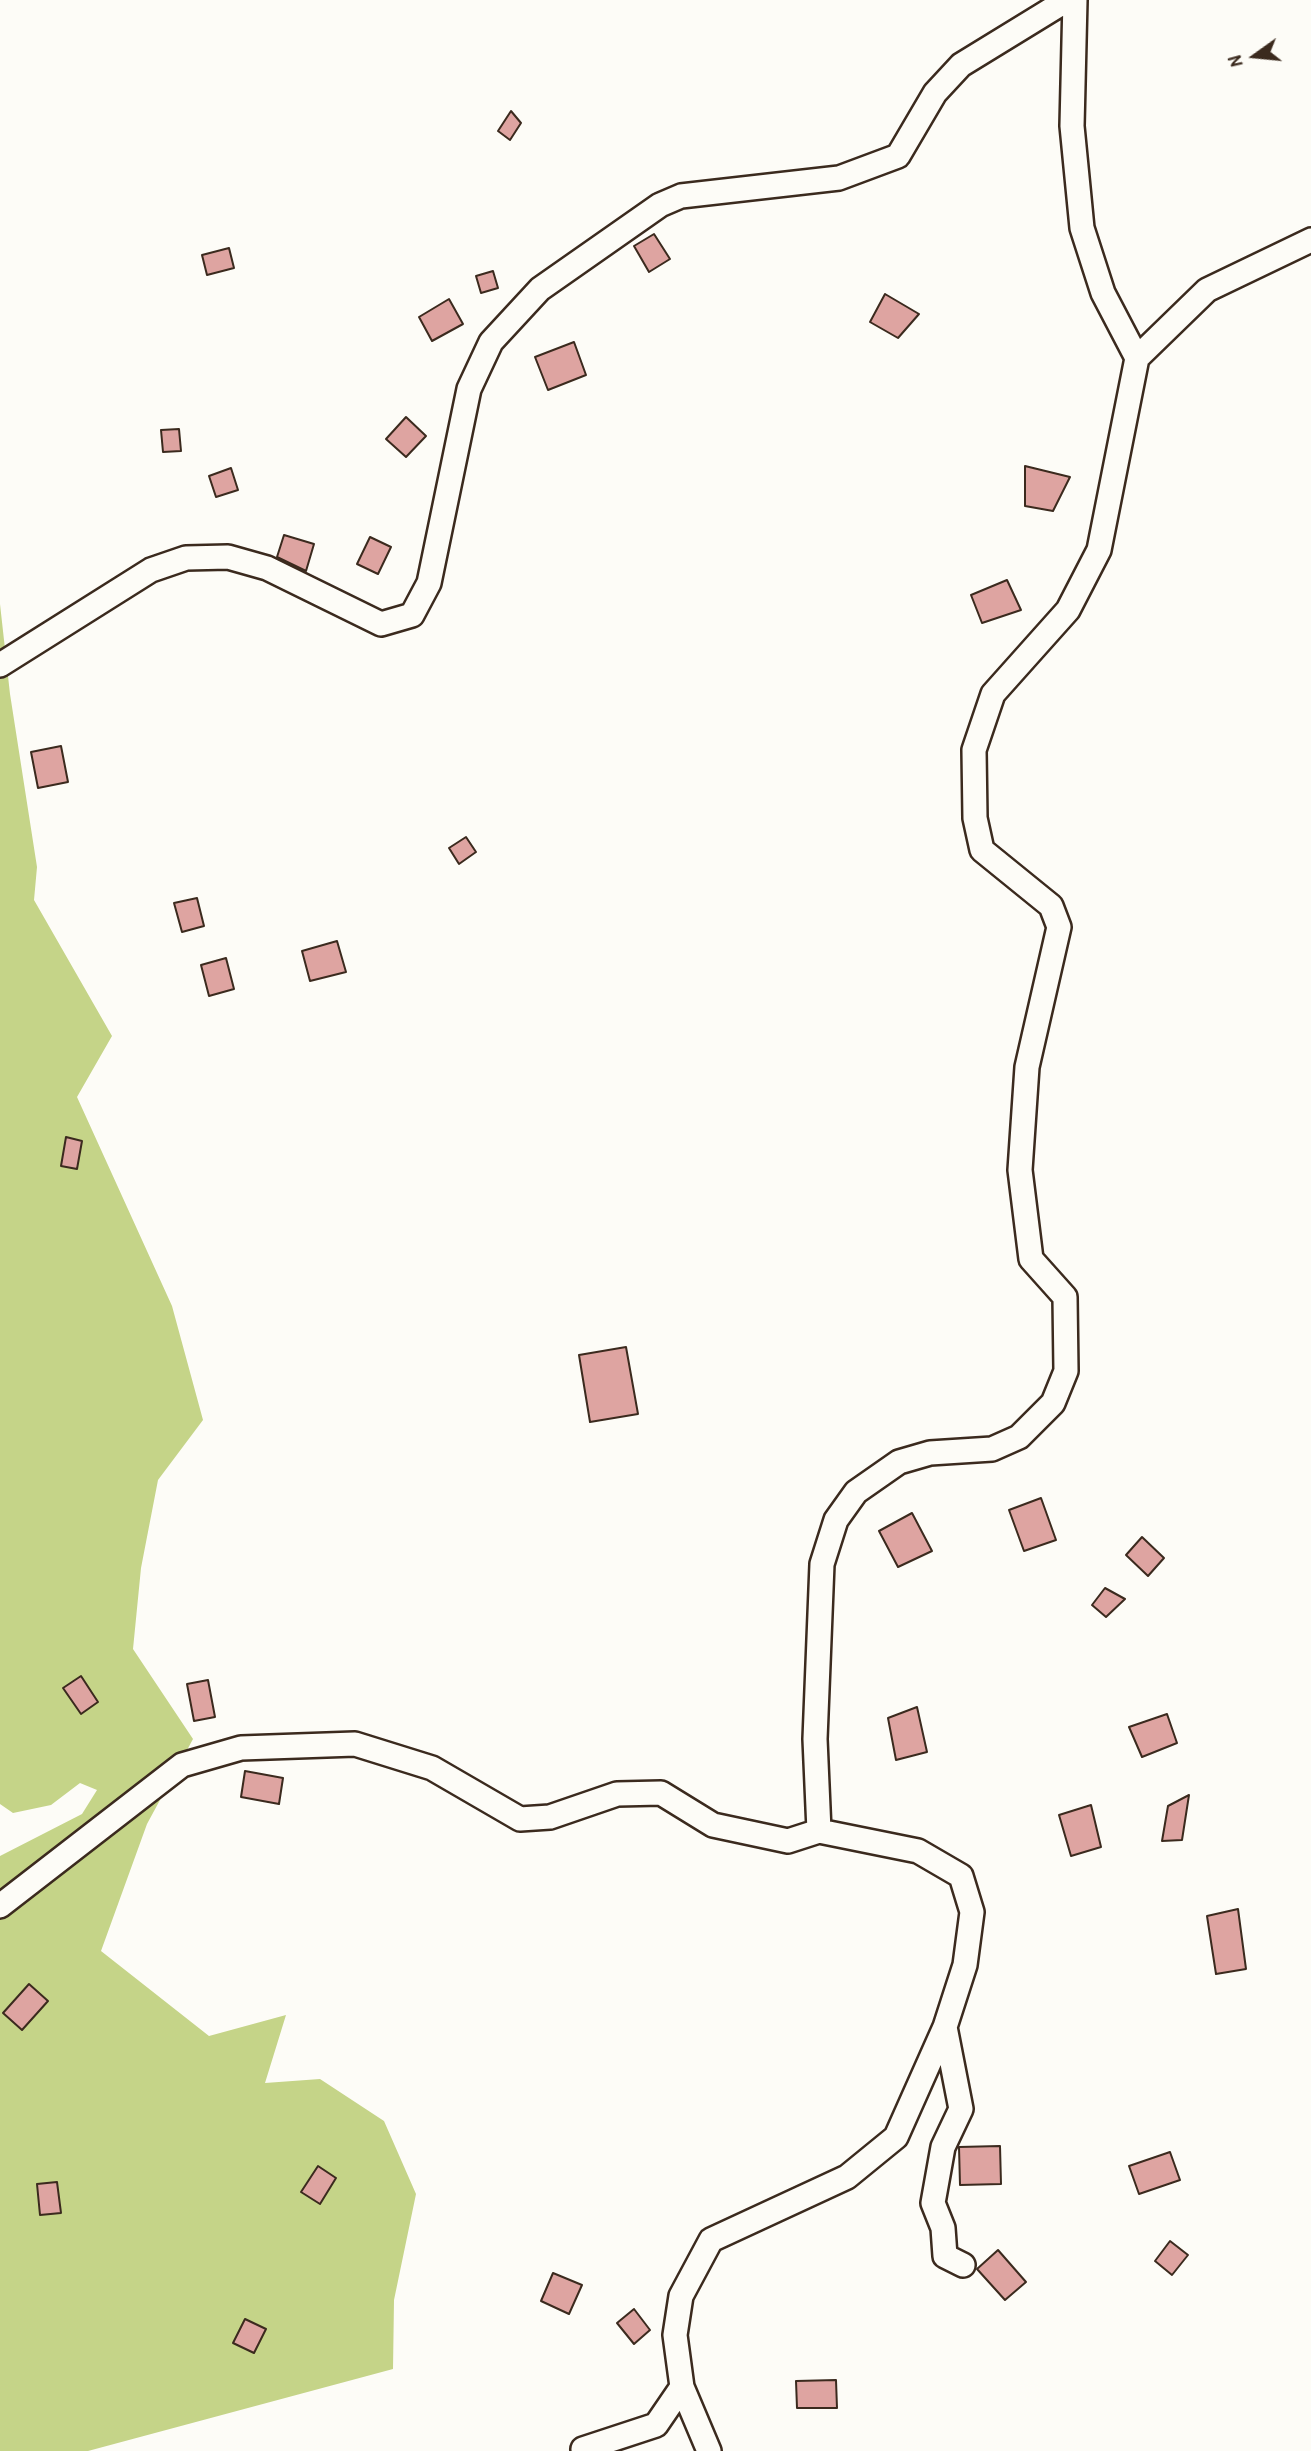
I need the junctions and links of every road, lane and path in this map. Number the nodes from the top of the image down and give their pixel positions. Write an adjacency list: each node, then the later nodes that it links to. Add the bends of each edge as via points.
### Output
1 (1068, 0): 5 (street, via 961,65 935,93 898,156 839,178 681,196 660,205 540,289 491,342 469,389 429,583 412,615 382,624 267,568 228,557 186,558 151,570)
2 (1075, 0): 4 (street, via 1072,126 1082,228 1103,293)
3 (1311, 240): 4 (street, via 1207,290)
4 (1137, 358): 6 (street, via 1099,550 1068,610 993,694 974,750 975,818 982,850 1051,906 1059,927 1027,1067 1020,1170 1031,1259 1065,1297 1066,1371 1053,1403 1018,1437 992,1448 930,1453 899,1462 856,1492 836,1520 822,1564 815,1740)
5 (0, 665)
6 (820, 1831): 7 (street, via 788,1841 713,1825 661,1793 617,1794 550,1817 520,1819 432,1768 355,1744 241,1748 182,1765); 8 (street, via 918,1851 961,1875 972,1912 965,1965)
7 (0, 1906)
8 (945, 2027): 9 (street, via 961,2109 943,2147 933,2203 943,2228 945,2256); 10 (street, via 896,2137 847,2177 711,2240 681,2296 676,2335)
9 (963, 2265)
10 (682, 2387): 11 (street, via 656,2425); 12 (street)
11 (583, 2449)
12 (709, 2451)

